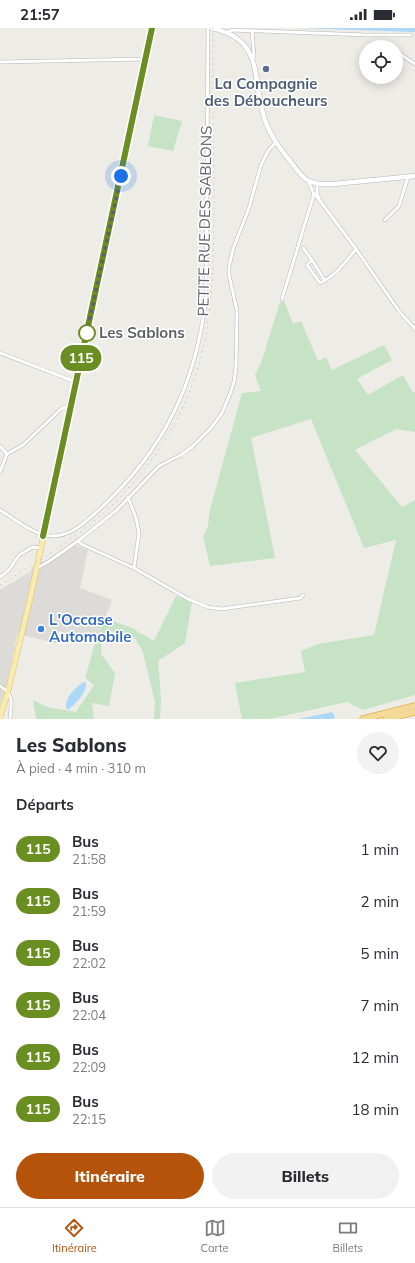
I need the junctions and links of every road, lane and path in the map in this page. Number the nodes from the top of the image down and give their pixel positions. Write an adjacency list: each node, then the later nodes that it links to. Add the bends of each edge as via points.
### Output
1 (152, 28): 9 (main road)
2 (208, 28): 34 (street, PETITE RUE DES SABLONS, via 207,282 203,328 196,354 181,400 149,455 115,495 75,529 61,536)
3 (212, 28): 5 (street)
4 (252, 30): 5 (street); 6 (street, via 313,34); 8 (street)
5 (228, 32): 8 (street, via 242,42)
6 (411, 34)
7 (403, 56): 11 (street)
8 (253, 58): 12 (street, via 264,119)
9 (146, 59): 10 (street); 27 (main road)
10 (0, 62)
11 (415, 64)
12 (275, 143): 15 (street); 32 (street, via 260,165 229,267 237,311 236,367 230,394 222,413 211,428 192,447 159,466)
13 (415, 176): 14 (street)
14 (408, 177): 16 (street); 19 (street, via 399,206)
15 (308, 180): 16 (street); 17 (street)
16 (317, 183): 18 (street)
17 (314, 194): 18 (street); 24 (street)
18 (320, 201): 21 (street)
19 (385, 220)
20 (303, 248): 22 (street)
21 (356, 249): 23 (street, via 342,267); 25 (street, via 395,306)
22 (312, 260): 23 (street); 23 (street, via 308,265 320,283)
23 (325, 280)
24 (282, 300)
25 (415, 329)
26 (0, 353): 27 (street)
27 (76, 382): 28 (main road)
28 (71, 404): 30 (street, via 61,409 22,445); 34 (main road)
29 (0, 446): 30 (street)
30 (7, 454): 31 (street)
31 (0, 472)
32 (128, 497): 35 (street, via 118,509); 38 (street, via 139,533)
33 (0, 510): 34 (street)
34 (43, 536): 36 (main road)
35 (78, 540): 37 (street); 38 (street)
36 (41, 548): 37 (main road); 39 (street, via 33,547 19,555 9,570)
37 (37, 568): 42 (main road)
38 (134, 568): 40 (street, via 208,607 221,609 301,598)
39 (0, 577)
40 (303, 595)
41 (0, 686): 42 (street)
42 (8, 692): 45 (main road); 46 (street, via 11,698)
43 (415, 706): 47 (highway)
44 (415, 712): 48 (highway)
45 (0, 717)
46 (10, 719)
47 (364, 719)
48 (386, 719)

